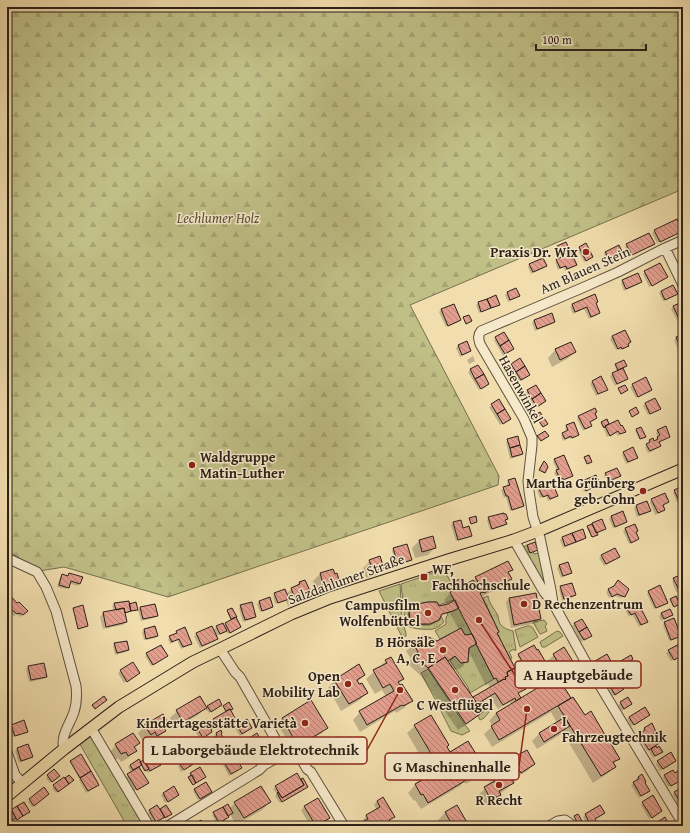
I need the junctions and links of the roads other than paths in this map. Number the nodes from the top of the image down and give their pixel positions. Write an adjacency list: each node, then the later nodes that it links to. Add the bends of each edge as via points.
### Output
1 (683, 240): 2 (street, Am Blauen Stein)
2 (665, 248): 3 (street); 4 (street, Am Blauen Stein, via 618,272)
3 (683, 285)
4 (479, 334): 6 (street, Hasenwinkel, via 480,344 524,419 532,438 528,486)
5 (683, 469): 6 (main road, Salzdahlumer Straße)
6 (538, 531): 7 (main road, Salzdahlumer Straße); 9 (street, Hasenwinkel)
7 (514, 540): 9 (street); 10 (main road, Salzdahlumer Straße, via 330,598)
8 (7, 558): 12 (street, via 37,572 56,611 77,694 74,712 63,739)
9 (553, 603): 17 (street)
10 (220, 648): 11 (main road, Salzdahlumer Straße, via 156,684); 14 (street, via 240,677)
11 (91, 728): 12 (main road, Salzdahlumer Straße); 18 (street)
12 (64, 749): 15 (main road, Salzdahlumer Straße)
13 (7, 752): 15 (street, via 15,775)
14 (284, 754): 19 (street); 20 (street, via 300,757)
15 (22, 783): 16 (main road, Salzdahlumer Straße)
16 (7, 796)
17 (683, 824)
18 (149, 826)
19 (168, 826)
20 (344, 826)
21 (549, 826): 22 (street, via 565,820)
22 (572, 826)

